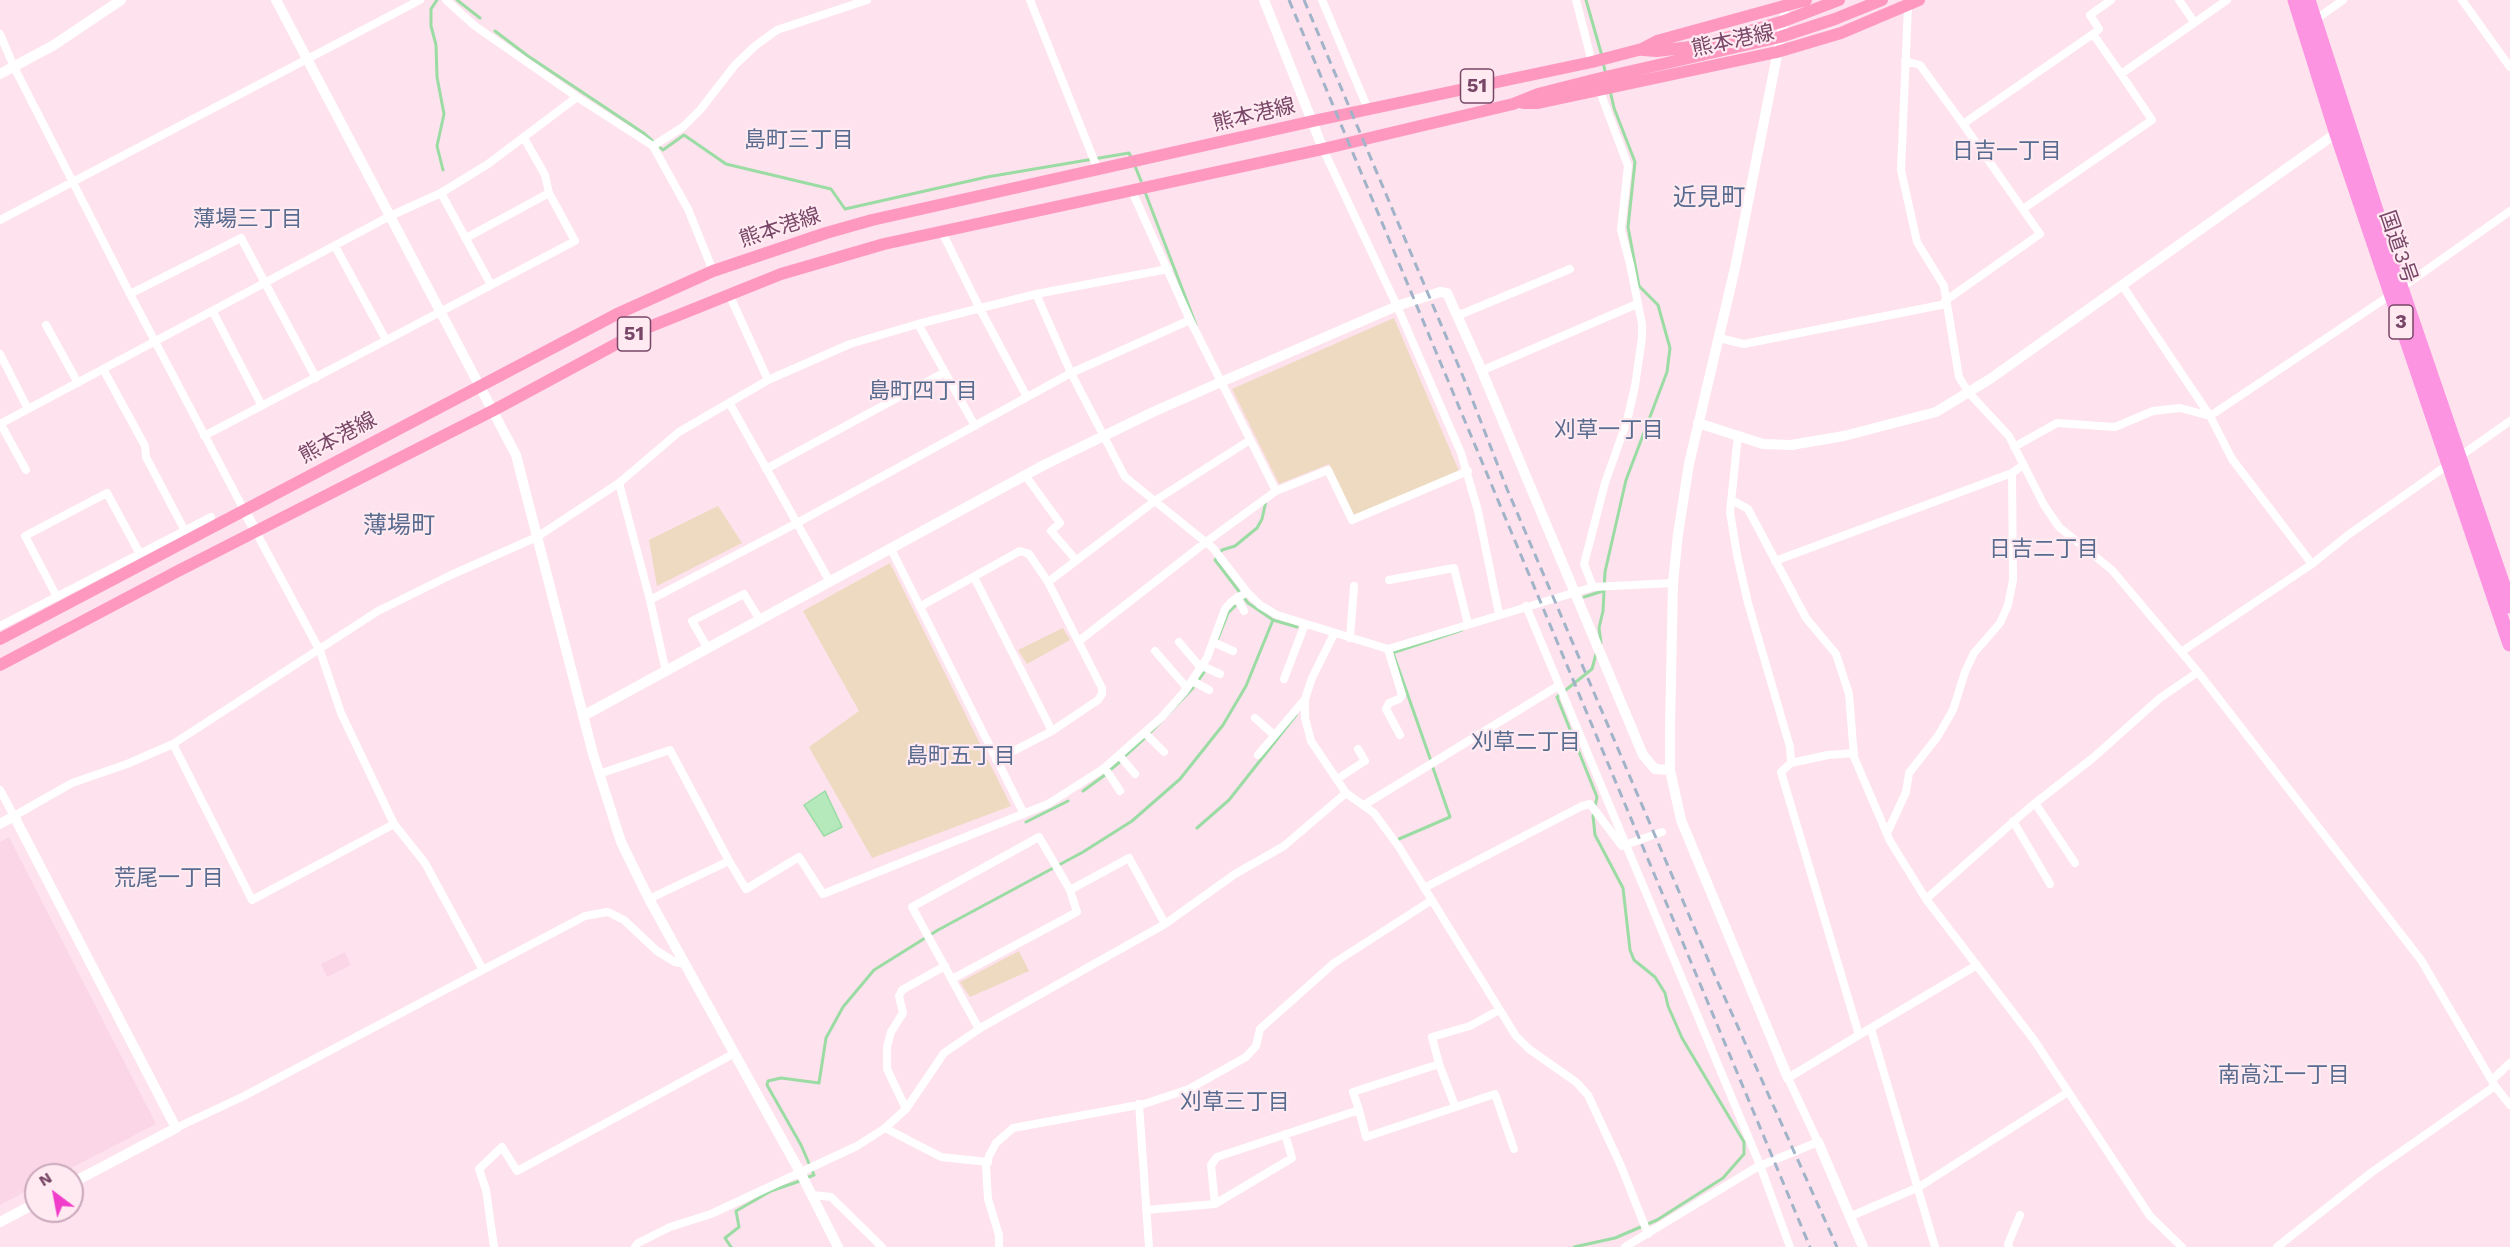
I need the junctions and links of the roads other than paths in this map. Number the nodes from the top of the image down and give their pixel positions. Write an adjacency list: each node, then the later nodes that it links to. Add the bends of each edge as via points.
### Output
1 (121, 0): 36 (street)
2 (276, 0): 32 (street)
3 (420, 0): 32 (street)
4 (446, 0): 40 (street, via 475,26)
5 (867, 0): 21 (street)
6 (1030, 0): 49 (street)
7 (1264, 0): 43 (street)
8 (1322, 0): 42 (street)
9 (1576, 0): 34 (street)
10 (1806, 0): 22 (main road, 熊本港線 / 51)
11 (1839, 0): 25 (main road, 熊本港線 / 51)
12 (1882, 0): 29 (main road, 熊本港線 / 51)
13 (1919, 0): 23 (main road, 熊本港線 / 51)
14 (2111, 0): 28 (street, via 2090,15 2099,29)
15 (2179, 0): 26 (street)
16 (2227, 0): 26 (street)
17 (2295, 0): 45 (highway, 国道3号 / 3)
18 (2308, 0): 24 (highway, 国道3号 / 3)
19 (2343, 0): 24 (street)
20 (2462, 0): 35 (street)
21 (847, 3): 47 (street, via 777,30 762,41 735,65 692,119)
22 (1787, 4): 25 (street); 30 (main road, 熊本港線 / 51, via 1657,41)
23 (1908, 6): 31 (main road, 熊本港線 / 51); 33 (street)
24 (2315, 20): 45 (highway, 国道3号 / 3)
25 (1784, 21): 29 (street); 30 (main road, 熊本港線 / 51, via 1699,46)
26 (2194, 22): 38 (street)
27 (0, 34): 36 (street)
28 (2091, 36): 38 (street); 44 (street)
29 (1780, 37): 31 (street); 41 (main road, 熊本港線 / 51, via 1538,94)
30 (1642, 49): 34 (main road, 熊本港線 / 51)
31 (1777, 52): 39 (main road, 熊本港線 / 51); 81 (street)
32 (307, 60): 50 (street); 56 (street)
33 (1905, 61): 44 (street, via 1920,65); 71 (street, via 1901,170 1917,242 1944,286)
34 (1592, 62): 42 (main road, 熊本港線 / 51)
35 (2510, 67)
36 (14, 68): 37 (street); 50 (street)
37 (0, 74)
38 (2121, 74): 54 (street, via 2152,120)
39 (1599, 89): 41 (main road, 熊本港線 / 51, via 1538,103); 72 (street, via 1628,166 1621,230)
40 (577, 97): 46 (street); 47 (street)
41 (1513, 104): 48 (main road, 熊本港線 / 51)
42 (1368, 109): 43 (main road, 熊本港線 / 51)
43 (1313, 121): 48 (street); 49 (main road, 熊本港線 / 51)
44 (1963, 124): 54 (street)
45 (2342, 129): 66 (street); 67 (highway, 国道3号 / 3)
46 (524, 138): 52 (street, via 545,175); 53 (street)
47 (653, 146): 63 (street, via 688,209)
48 (1323, 148): 51 (main road, 熊本港線 / 51); 73 (street)
49 (1098, 170): 63 (main road, 熊本港線 / 51, via 872,220)
50 (72, 181): 57 (street); 68 (street)
51 (1131, 189): 58 (main road, 熊本港線 / 51); 61 (street)
52 (549, 193): 59 (street); 65 (street, via 575,241)
53 (441, 194): 56 (street); 59 (street)
54 (2023, 209): 71 (street, via 2040,234)
55 (2510, 211): 67 (street)
56 (390, 216): 60 (street); 75 (street)
57 (0, 220)
58 (942, 232): 69 (main road, 熊本港線 / 51, via 832,258); 74 (street)
59 (466, 238): 65 (street)
60 (335, 246): 64 (street); 82 (street)
61 (1168, 268): 70 (street); 78 (street)
62 (1570, 269): 77 (street)
63 (713, 271): 93 (main road, 熊本港線 / 51, via 617,314)
64 (265, 285): 68 (street, via 241,238); 76 (street); 89 (street)
65 (491, 285): 75 (street)
66 (2122, 285): 94 (street); 100 (street)
67 (2396, 291): 100 (street); 110 (highway, 国道3号 / 3)
68 (130, 294): 83 (street)
69 (729, 294): 90 (street); 99 (main road, 熊本港線 / 51, via 644,329)
70 (1036, 294): 74 (street); 88 (street)
71 (1946, 302): 81 (street, via 1744,344); 94 (street, via 1959,376)
72 (1637, 304): 86 (street); 139 (street, via 1642,338 1635,386 1584,564)
73 (1397, 306): 77 (street, via 1447,293); 91 (street); 114 (street)
74 (980, 309): 79 (street); 95 (street)
75 (441, 311): 82 (street); 93 (street)
76 (213, 312): 83 (street); 97 (street)
77 (1457, 316): 86 (street)
78 (1190, 320): 88 (street); 91 (street)
79 (918, 324): 87 (street); 90 (street, via 850,344)
80 (46, 325): 92 (street)
81 (1719, 338): 102 (street)
82 (386, 340): 89 (street)
83 (156, 342): 85 (street); 106 (street)
84 (0, 354): 98 (street)
85 (103, 369): 92 (street); 124 (street)
86 (1481, 371): 141 (street)
87 (945, 372): 104 (street); 112 (street)
88 (1071, 373): 95 (street); 107 (street)
89 (316, 378): 97 (street)
90 (768, 380): 96 (street)
91 (1221, 382): 107 (street); 108 (street)
92 (78, 383): 98 (street)
93 (480, 385): 99 (street); 121 (main road, 熊本港線 / 51)
94 (1970, 393): 105 (street, via 1936,412 1834,438 1791,445 1763,444); 109 (street, via 2009,436)
95 (1027, 398): 104 (street)
96 (730, 404): 112 (street); 117 (street, via 679,432)
97 (262, 406): 106 (street)
98 (28, 409): 103 (street)
99 (494, 410): 125 (main road, 熊本港線 / 51); 126 (street, via 516,455)
100 (2210, 416): 109 (street, via 2180,408 2153,411 2115,427 2057,423); 132 (street, via 2232,459)
101 (2510, 421): 110 (street)
102 (1698, 423): 105 (street); 137 (street)
103 (0, 424): 113 (street)
104 (975, 426): 123 (street)
105 (1738, 435): 120 (street)
106 (204, 436): 121 (street)
107 (1103, 436): 116 (street); 119 (street, via 1125,477)
108 (1250, 440): 118 (street); 119 (street)
109 (2014, 447): 111 (street)
110 (2455, 460): 132 (street); 147 (highway, 国道3号 / 3); 160 (highway, 国道3号 / 3)
111 (2023, 465): 115 (street); 166 (street, via 2060,527 2112,570)
112 (766, 468): 123 (street)
113 (26, 470)
114 (1468, 471): 118 (street, via 1352,520 1328,470); 149 (street)
115 (2012, 473): 131 (street); 207 (street, via 2013,580 2008,605 2000,623 1974,653 1953,710 1938,736 1909,774 1906,792)
116 (1025, 475): 128 (street); 130 (street, via 1060,523 1051,531)
117 (620, 483): 126 (street); 144 (street)
118 (1276, 491): 127 (street)
119 (1155, 500): 127 (street); 130 (street)
120 (1732, 500): 131 (street, via 1748,509); 191 (street, via 1730,512 1739,565 1790,747)
121 (244, 510): 125 (street); 156 (main road, 熊本港線 / 51)
122 (211, 517): 124 (street)
123 (797, 523): 135 (street); 144 (street)
124 (185, 531): 129 (street)
125 (256, 532): 163 (street); 167 (main road, 熊本港線 / 51)
126 (537, 537): 163 (street, via 378,611); 178 (street)
127 (1206, 542): 140 (street); 157 (street)
128 (891, 549): 135 (street); 145 (street)
129 (140, 554): 142 (street); 142 (street, via 107,493 25,536)
130 (1076, 560): 136 (street)
131 (1775, 561): 187 (street, via 1806,618 1836,654 1849,694)
132 (2312, 564): 166 (street)
133 (974, 578): 136 (street, via 1020,551 1029,554); 145 (street); 180 (street)
134 (1389, 580): 152 (street, via 1454,568)
135 (830, 582): 150 (street)
136 (1048, 582): 157 (street)
137 (1673, 583): 139 (street); 193 (street)
138 (1354, 586): 155 (street)
139 (1593, 587): 141 (street)
140 (1247, 592): 143 (street); 151 (street, via 1268,610)
141 (1573, 593): 146 (street); 193 (street, via 1643,755 1655,769)
142 (57, 597): 153 (street)
143 (1237, 597): 148 (street); 159 (street, via 1225,609)
144 (650, 600): 169 (street)
145 (921, 606): 190 (street)
146 (1526, 606): 149 (street); 174 (street)
147 (2510, 606)
148 (1244, 611)
149 (1499, 614): 152 (street)
150 (760, 620): 161 (street); 161 (street, via 744,594 692,621)
151 (1305, 624): 154 (street); 172 (street)
152 (1468, 624): 162 (street)
153 (0, 626)
154 (1334, 634): 155 (street); 177 (street)
155 (1350, 638): 162 (street)
156 (0, 639)
157 (1079, 641): 180 (street, via 1102,694)
158 (1179, 642): 168 (street)
159 (1213, 642): 165 (street); 168 (street)
160 (2510, 644)
161 (708, 649): 169 (street)
162 (1388, 649): 183 (street, via 1401,694 1386,709)
163 (320, 651): 184 (street); 206 (street, via 341,713)
164 (1155, 651): 175 (street)
165 (1233, 651)
166 (2181, 652): 170 (street)
167 (0, 665)
168 (1202, 667): 171 (street); 173 (street)
169 (666, 672): 178 (street)
170 (2198, 672): 200 (street, via 2160,698); 232 (street, via 2421,960)
171 (1220, 674)
172 (1284, 679)
173 (1193, 681): 175 (street); 176 (street)
174 (1558, 686): 201 (street); 209 (street)
175 (1187, 688): 181 (street)
176 (1209, 690)
177 (1305, 699): 182 (street); 196 (street, via 1307,731)
178 (583, 716): 194 (street)
179 (1255, 718): 182 (street)
180 (1052, 731): 190 (street)
181 (1144, 733): 186 (street); 188 (street)
182 (1274, 735): 189 (street)
183 (1400, 735)
184 (172, 744): 203 (street, via 72,783); 206 (street, via 252,900)
185 (1358, 749): 196 (street, via 1365,761)
186 (1164, 753)
187 (1854, 753): 191 (street); 207 (street)
188 (1119, 755): 192 (street); 195 (street)
189 (1258, 755)
190 (996, 760): 202 (street)
191 (1791, 764): 227 (street, via 1781,771)
192 (1105, 768): 198 (street); 202 (street, via 1048,804)
193 (1670, 770): 231 (street, via 1681,820)
194 (599, 774): 210 (street, via 670,750); 215 (street, via 621,842)
195 (1135, 774)
196 (1337, 779): 199 (street)
197 (0, 790): 203 (street)
198 (1120, 791)
199 (1346, 793): 201 (street); 218 (street, via 1284,846 1235,874)
200 (2035, 803): 204 (street); 211 (street)
201 (1364, 805): 213 (street, via 1389,832)
202 (1024, 814): 210 (street, via 823,894 799,857 746,889)
203 (14, 816): 205 (street); 239 (street)
204 (2013, 821): 212 (street); 216 (street)
205 (0, 824)
206 (394, 824): 222 (street, via 425,863)
207 (1888, 831): 216 (street, via 1890,841)
208 (1662, 832): 209 (street)
209 (1628, 845): 213 (street, via 1622,846 1590,804); 245 (street)
210 (729, 861): 215 (street)
211 (2075, 863)
212 (2050, 884)
213 (1425, 888): 217 (street)
214 (1070, 890): 218 (street, via 1129,858); 221 (street, via 1039,837 912,907); 223 (street, via 1077,912)
215 (649, 899): 219 (street)
216 (1926, 899): 220 (street)
217 (1432, 900): 224 (street); 234 (street, via 1334,963 1260,1029 1256,1046 1246,1057 1189,1089)
218 (1165, 924): 225 (street)
219 (685, 964): 222 (street, via 657,951 624,920 608,912 585,916); 228 (street)
220 (1977, 965): 226 (street); 233 (street)
221 (945, 966): 223 (street); 237 (street, via 902,990 899,996 903,1013 891,1032 887,1069)
222 (483, 970): 239 (street)
223 (952, 979): 225 (street)
224 (1499, 1010): 229 (street, via 1470,1026 1432,1037); 256 (street, via 1529,1049 1588,1095)
225 (979, 1029): 237 (street, via 942,1054)
226 (1871, 1029): 227 (street); 248 (street)
227 (1859, 1035): 231 (street)
228 (735, 1053): 246 (street); 257 (street, via 517,1171 502,1147 479,1169)
229 (1439, 1064): 236 (street); 238 (street, via 1353,1092)
230 (2510, 1064): 232 (street)
231 (1788, 1078): 242 (street)
232 (2494, 1083): 235 (street); 269 (street)
233 (2068, 1092): 248 (street); 268 (street, via 2150,1216)
234 (1139, 1104): 244 (street, via 1013,1128 996,1143); 252 (street)
235 (2510, 1104)
236 (1455, 1106): 238 (street, via 1366,1137); 243 (street, via 1495,1094)
237 (906, 1109): 240 (street)
238 (1359, 1110): 241 (street)
239 (176, 1128): 247 (street)
240 (885, 1128): 244 (street, via 941,1157); 246 (street, via 857,1146)
241 (1285, 1134): 250 (street, via 1292,1158); 250 (street, via 1217,1157 1211,1165)
242 (1818, 1142): 245 (street); 254 (street)
243 (1514, 1149)
244 (988, 1162): 261 (street, via 988,1199)
245 (1760, 1165): 256 (street); 264 (street)
246 (800, 1172): 249 (street); 258 (street, via 711,1214 670,1227)
247 (84, 1177)
248 (1919, 1187): 254 (street); 266 (street)
249 (813, 1196): 259 (street); 260 (street, via 831,1197)
250 (1215, 1204): 252 (street)
251 (24, 1209): 255 (street)
252 (1146, 1210): 262 (street)
253 (2020, 1215): 267 (street)
254 (1849, 1217): 265 (street)
255 (0, 1222)
256 (1648, 1234): 263 (street)
257 (494, 1247)
258 (635, 1247)
259 (838, 1247)
260 (882, 1247)
261 (999, 1247)
262 (1149, 1247)
263 (1628, 1247)
264 (1790, 1247)
265 (1863, 1247)
266 (1935, 1247)
267 (2009, 1247)
268 (2182, 1247)
269 (2277, 1247)

